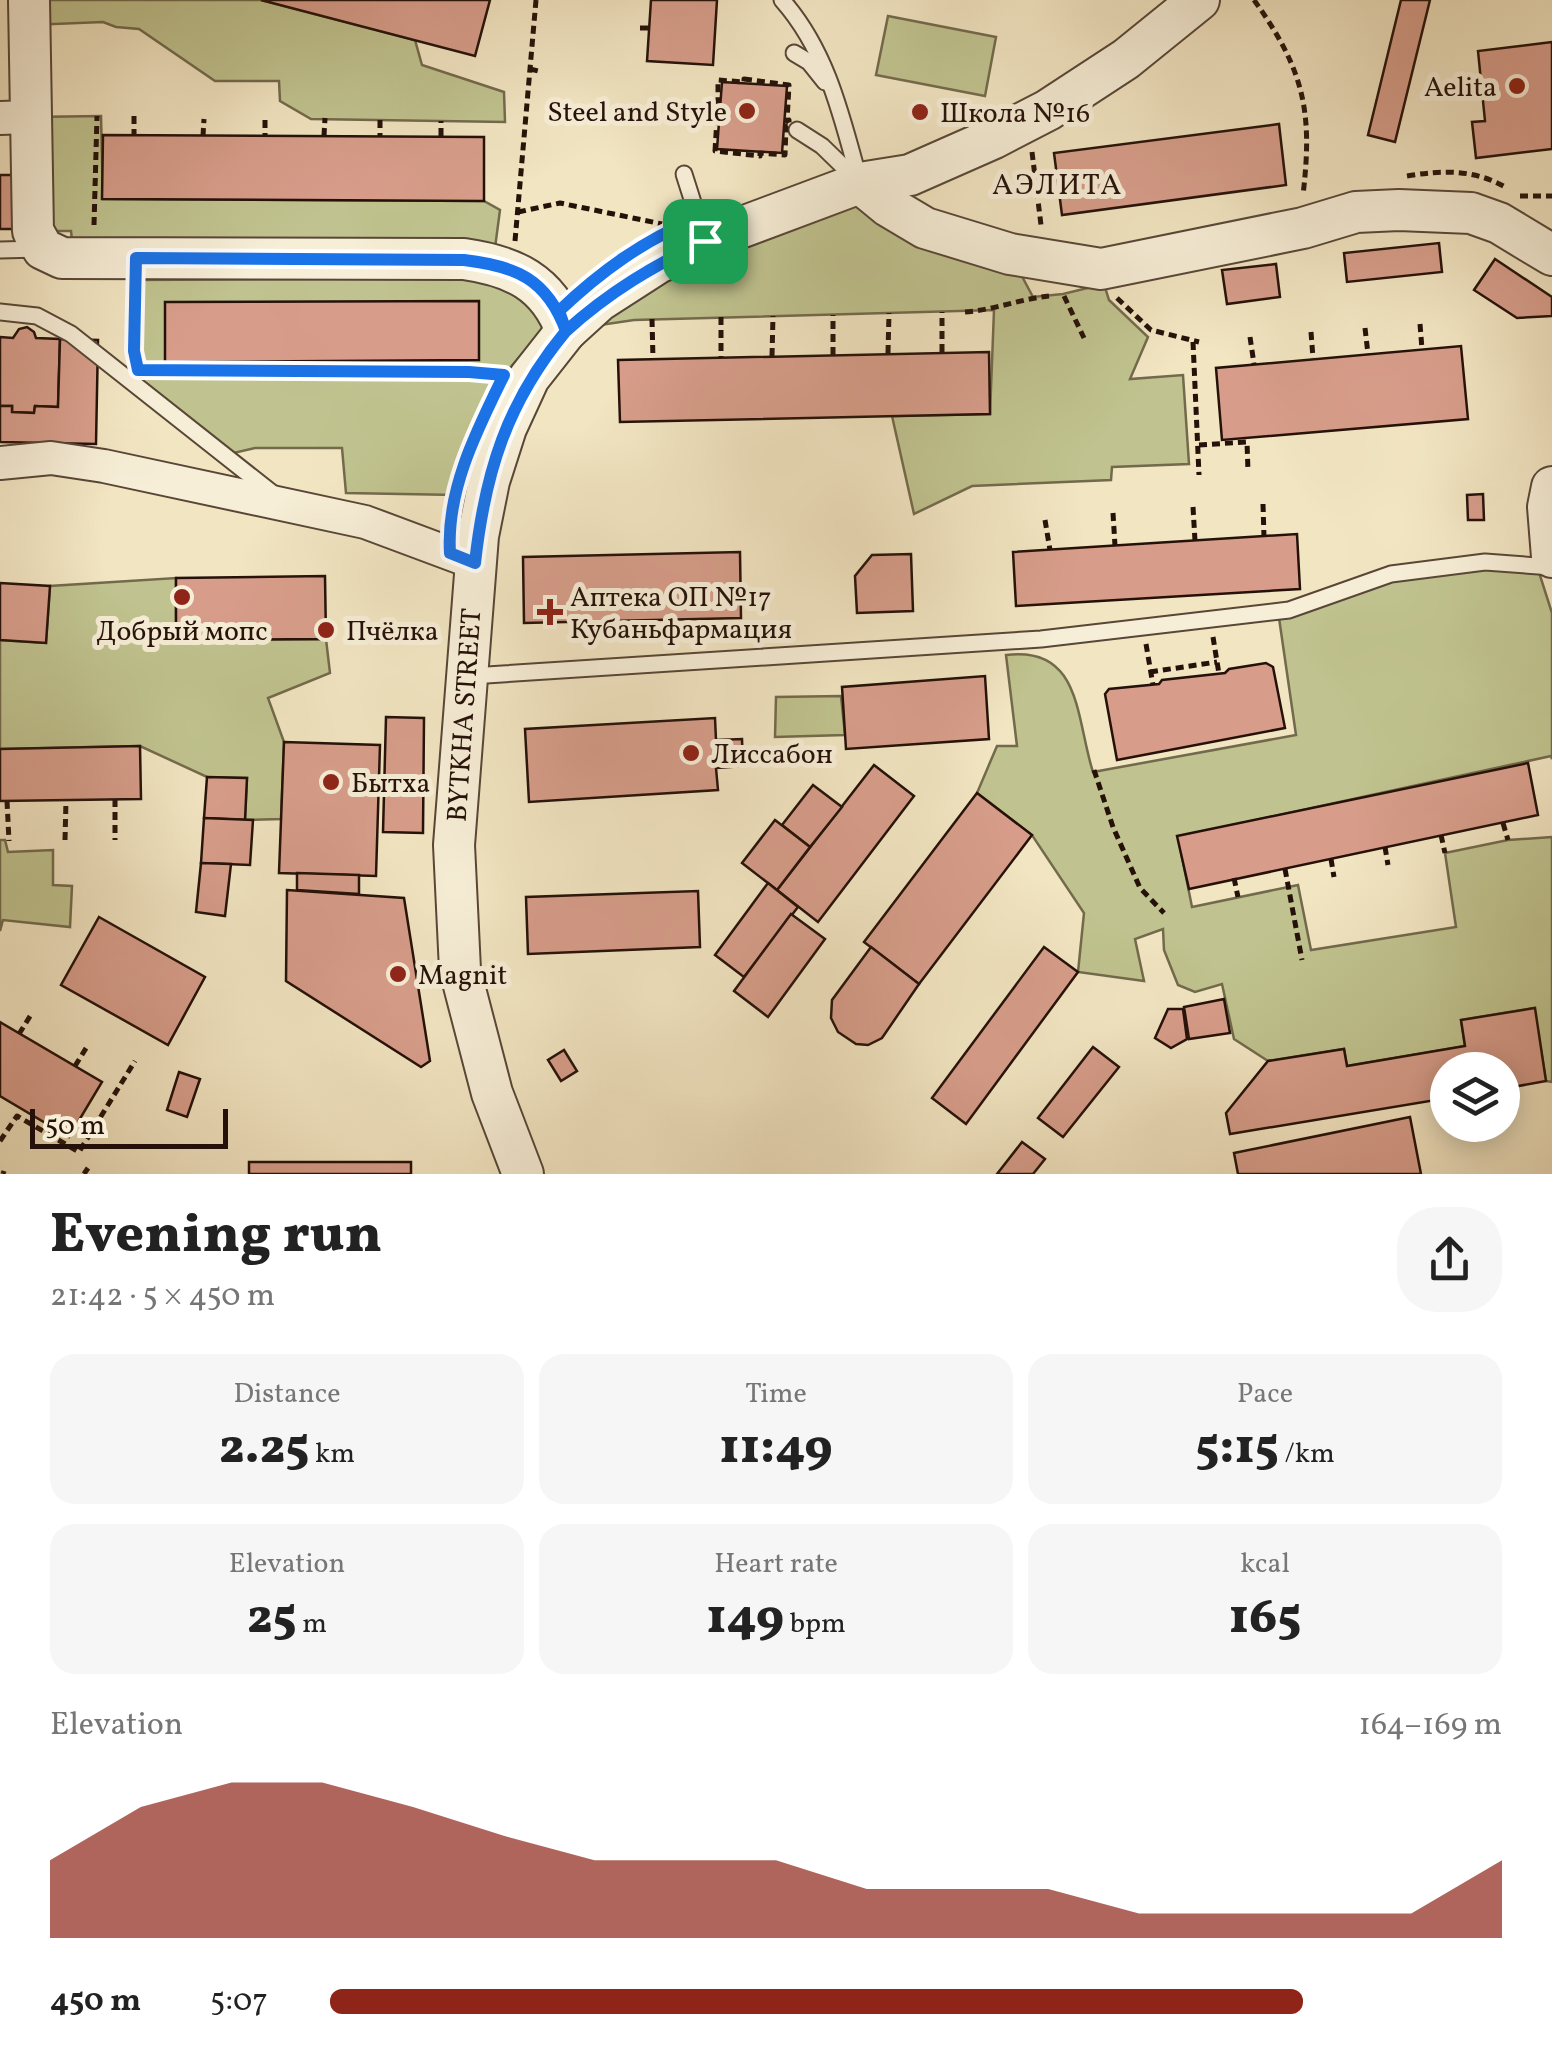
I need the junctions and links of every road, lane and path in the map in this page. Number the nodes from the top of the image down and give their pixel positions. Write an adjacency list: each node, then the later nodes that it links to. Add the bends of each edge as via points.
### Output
1 (536, 0): 9 (path)
2 (782, 0): 11 (lane, via 810,39)
3 (1198, 0): 31 (street, BYTKHA STREET, via 1048,110 910,175)
4 (1254, 0): 33 (path, via 1293,60 1304,99)
5 (33, 17): 16 (street)
6 (640, 28): 7 (path)
7 (650, 28)
8 (794, 53): 11 (lane)
9 (530, 69): 10 (path); 32 (path)
10 (542, 72)
11 (834, 93): 31 (lane)
12 (700, 113): 13 (path)
13 (720, 114)
14 (98, 116): 39 (path)
15 (134, 116): 23 (path)
16 (16, 118): 36 (street, via 33,231)
17 (325, 118): 26 (path)
18 (204, 119): 24 (path)
19 (265, 120): 25 (path)
20 (380, 120): 27 (path)
21 (441, 120): 28 (path)
22 (798, 130): 31 (lane)
23 (134, 135)
24 (203, 136)
25 (265, 136)
26 (324, 136)
27 (380, 136)
28 (441, 136)
29 (715, 150): 29 (path, via 785,155 789,85 718,80)
30 (684, 174): 35 (lane)
31 (860, 183): 33 (street, via 926,228 1010,254 1101,268); 35 (street, BYTKHA STREET)
32 (518, 212): 34 (path, via 560,202 675,227); 41 (path, via 515,248)
33 (1303, 228): 38 (street, via 1356,212 1471,213)
34 (663, 232)
35 (705, 241): 55 (street, BYTKHA STREET, via 627,282)
36 (43, 249): 37 (lane); 39 (street, via 62,258)
37 (0, 250)
38 (1552, 255)
39 (94, 258): 40 (street)
40 (136, 258): 41 (street, via 464,260); 69 (path, via 138,370)
41 (524, 275): 55 (street, via 544,290)
42 (1076, 291): 43 (path)
43 (1063, 294): 47 (path); 58 (path)
44 (1117, 298): 71 (path, via 1151,330 1196,342)
45 (0, 312): 79 (lane, via 36,316 71,334)
46 (942, 312): 60 (path)
47 (964, 312)
48 (889, 313): 61 (path)
49 (833, 315): 63 (path)
50 (773, 316): 64 (path)
51 (721, 318): 65 (path)
52 (652, 319): 67 (path)
53 (1420, 324): 59 (path)
54 (1364, 328): 62 (path)
55 (566, 331): 69 (street, BYTKHA STREET)
56 (1310, 332): 66 (path)
57 (1250, 337): 68 (path)
58 (1084, 338)
59 (1422, 349)
60 (942, 352)
61 (888, 353)
62 (1368, 354)
63 (833, 355)
64 (772, 356)
65 (721, 357)
66 (1313, 358)
67 (654, 359)
68 (1254, 364)
69 (529, 378): 89 (street, BYTKHA STREET, via 488,480)
70 (1184, 404): 71 (path)
71 (1195, 404): 72 (path)
72 (1197, 433): 73 (path); 74 (path)
73 (1186, 438)
74 (1198, 446): 76 (path, via 1247,442); 77 (path)
75 (0, 463): 79 (street, via 51,458)
76 (1248, 470)
77 (1199, 474)
78 (1552, 488): 88 (street)
79 (287, 504): 89 (street, via 365,522)
80 (1263, 504): 84 (path)
81 (1193, 507): 85 (path)
82 (1113, 513): 86 (path)
83 (1045, 520): 87 (path)
84 (1264, 537)
85 (1195, 541)
86 (1115, 546)
87 (1050, 550)
88 (1552, 557)
89 (475, 563): 96 (street, BYTKHA STREET)
90 (1552, 568): 91 (lane, via 1485,562 1391,574 1289,610)
91 (1209, 618): 92 (lane); 93 (path)
92 (1143, 627): 94 (path); 96 (lane)
93 (1217, 662): 94 (path); 95 (path)
94 (1150, 672): 97 (path)
95 (1219, 674)
96 (466, 677): 124 (street, BYTKHA STREET, via 454,845 460,970 492,1093)
97 (1153, 685)
98 (1094, 770): 116 (path, via 1140,888)
99 (114, 799): 105 (path)
100 (66, 800): 104 (path)
101 (8, 801): 107 (path)
102 (1503, 823): 106 (path)
103 (1441, 836): 109 (path)
104 (65, 840)
105 (115, 840)
106 (1508, 840)
107 (9, 841)
108 (1385, 847): 111 (path)
109 (1445, 853)
110 (1331, 859): 113 (path)
111 (1388, 865)
112 (1285, 869): 117 (path)
113 (1334, 877)
114 (1234, 878): 115 (path)
115 (1238, 897)
116 (1164, 912)
117 (1302, 960)
118 (32, 1013): 119 (path)
119 (20, 1034)
120 (88, 1044): 122 (path)
121 (135, 1061): 123 (path, via 79,1152 16,1116)
122 (75, 1066)
123 (0, 1140)
124 (523, 1174)

